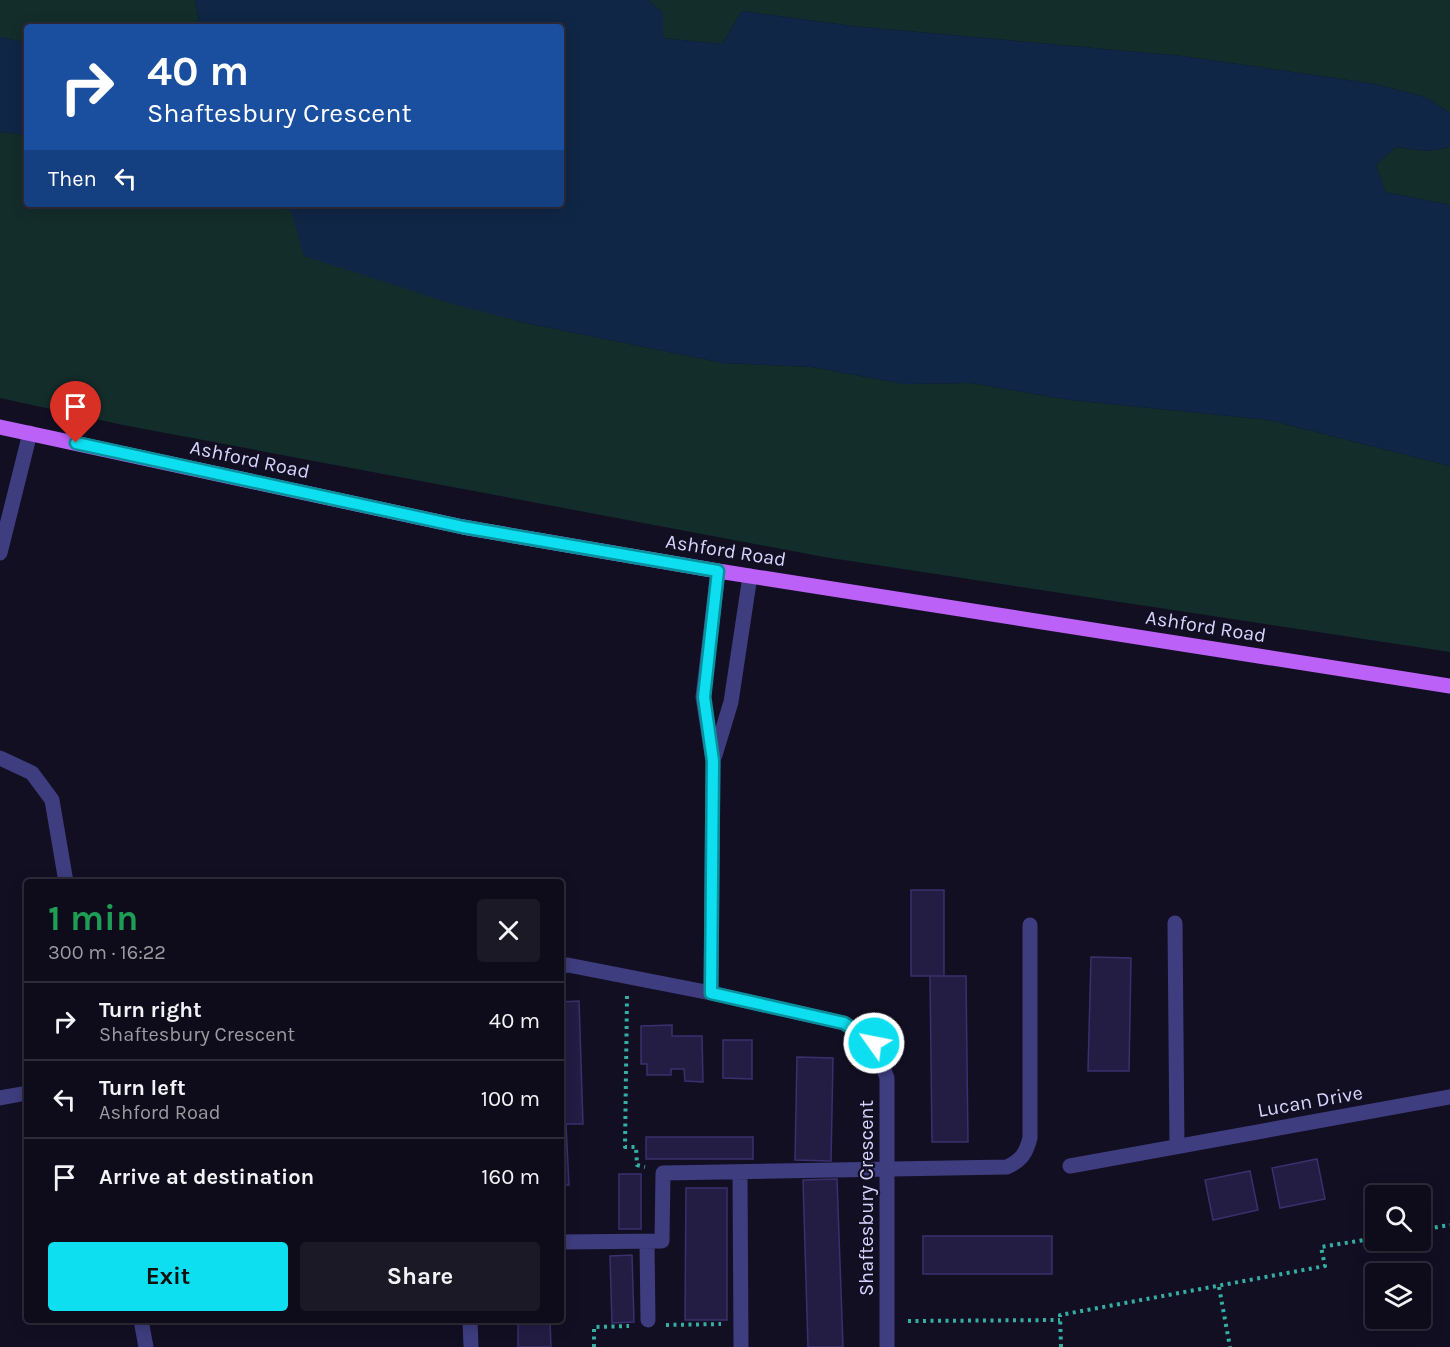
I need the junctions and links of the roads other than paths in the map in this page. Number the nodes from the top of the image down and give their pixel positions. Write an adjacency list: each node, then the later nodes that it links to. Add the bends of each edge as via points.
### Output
1 (0, 427): 2 (main road, Ashford Road)
2 (30, 433): 3 (street); 4 (main road, Ashford Road, via 463,527)
3 (0, 553)
4 (718, 571): 5 (main road, Ashford Road); 8 (street, via 704,697)
5 (750, 576): 6 (main road, Ashford Road); 8 (street, via 731,702)
6 (1450, 686)
7 (0, 758): 9 (street, via 32,773 52,800)
8 (713, 761): 13 (street)
9 (65, 879)
10 (1175, 923): 17 (street)
11 (1030, 925): 19 (street, via 1030,1104 1025,1154 1007,1167)
12 (564, 966): 13 (street, Shaftesbury Crescent)
13 (711, 993): 19 (street, Shaftesbury Crescent, via 844,1023 874,1043 887,1078)
14 (24, 1094): 16 (street)
15 (1450, 1096): 17 (street, Lucan Drive)
16 (0, 1098)
17 (1177, 1146): 18 (street, Lucan Drive)
18 (1070, 1166)
19 (887, 1171): 20 (street); 29 (street, Shaftesbury Crescent)
20 (740, 1172): 22 (street, via 663,1173 662,1241); 26 (street)
21 (564, 1242): 22 (street)
22 (647, 1242): 23 (street)
23 (648, 1320)
24 (142, 1323): 27 (street)
25 (470, 1323): 28 (street)
26 (741, 1346)
27 (146, 1347)
28 (471, 1347)
29 (887, 1347)

